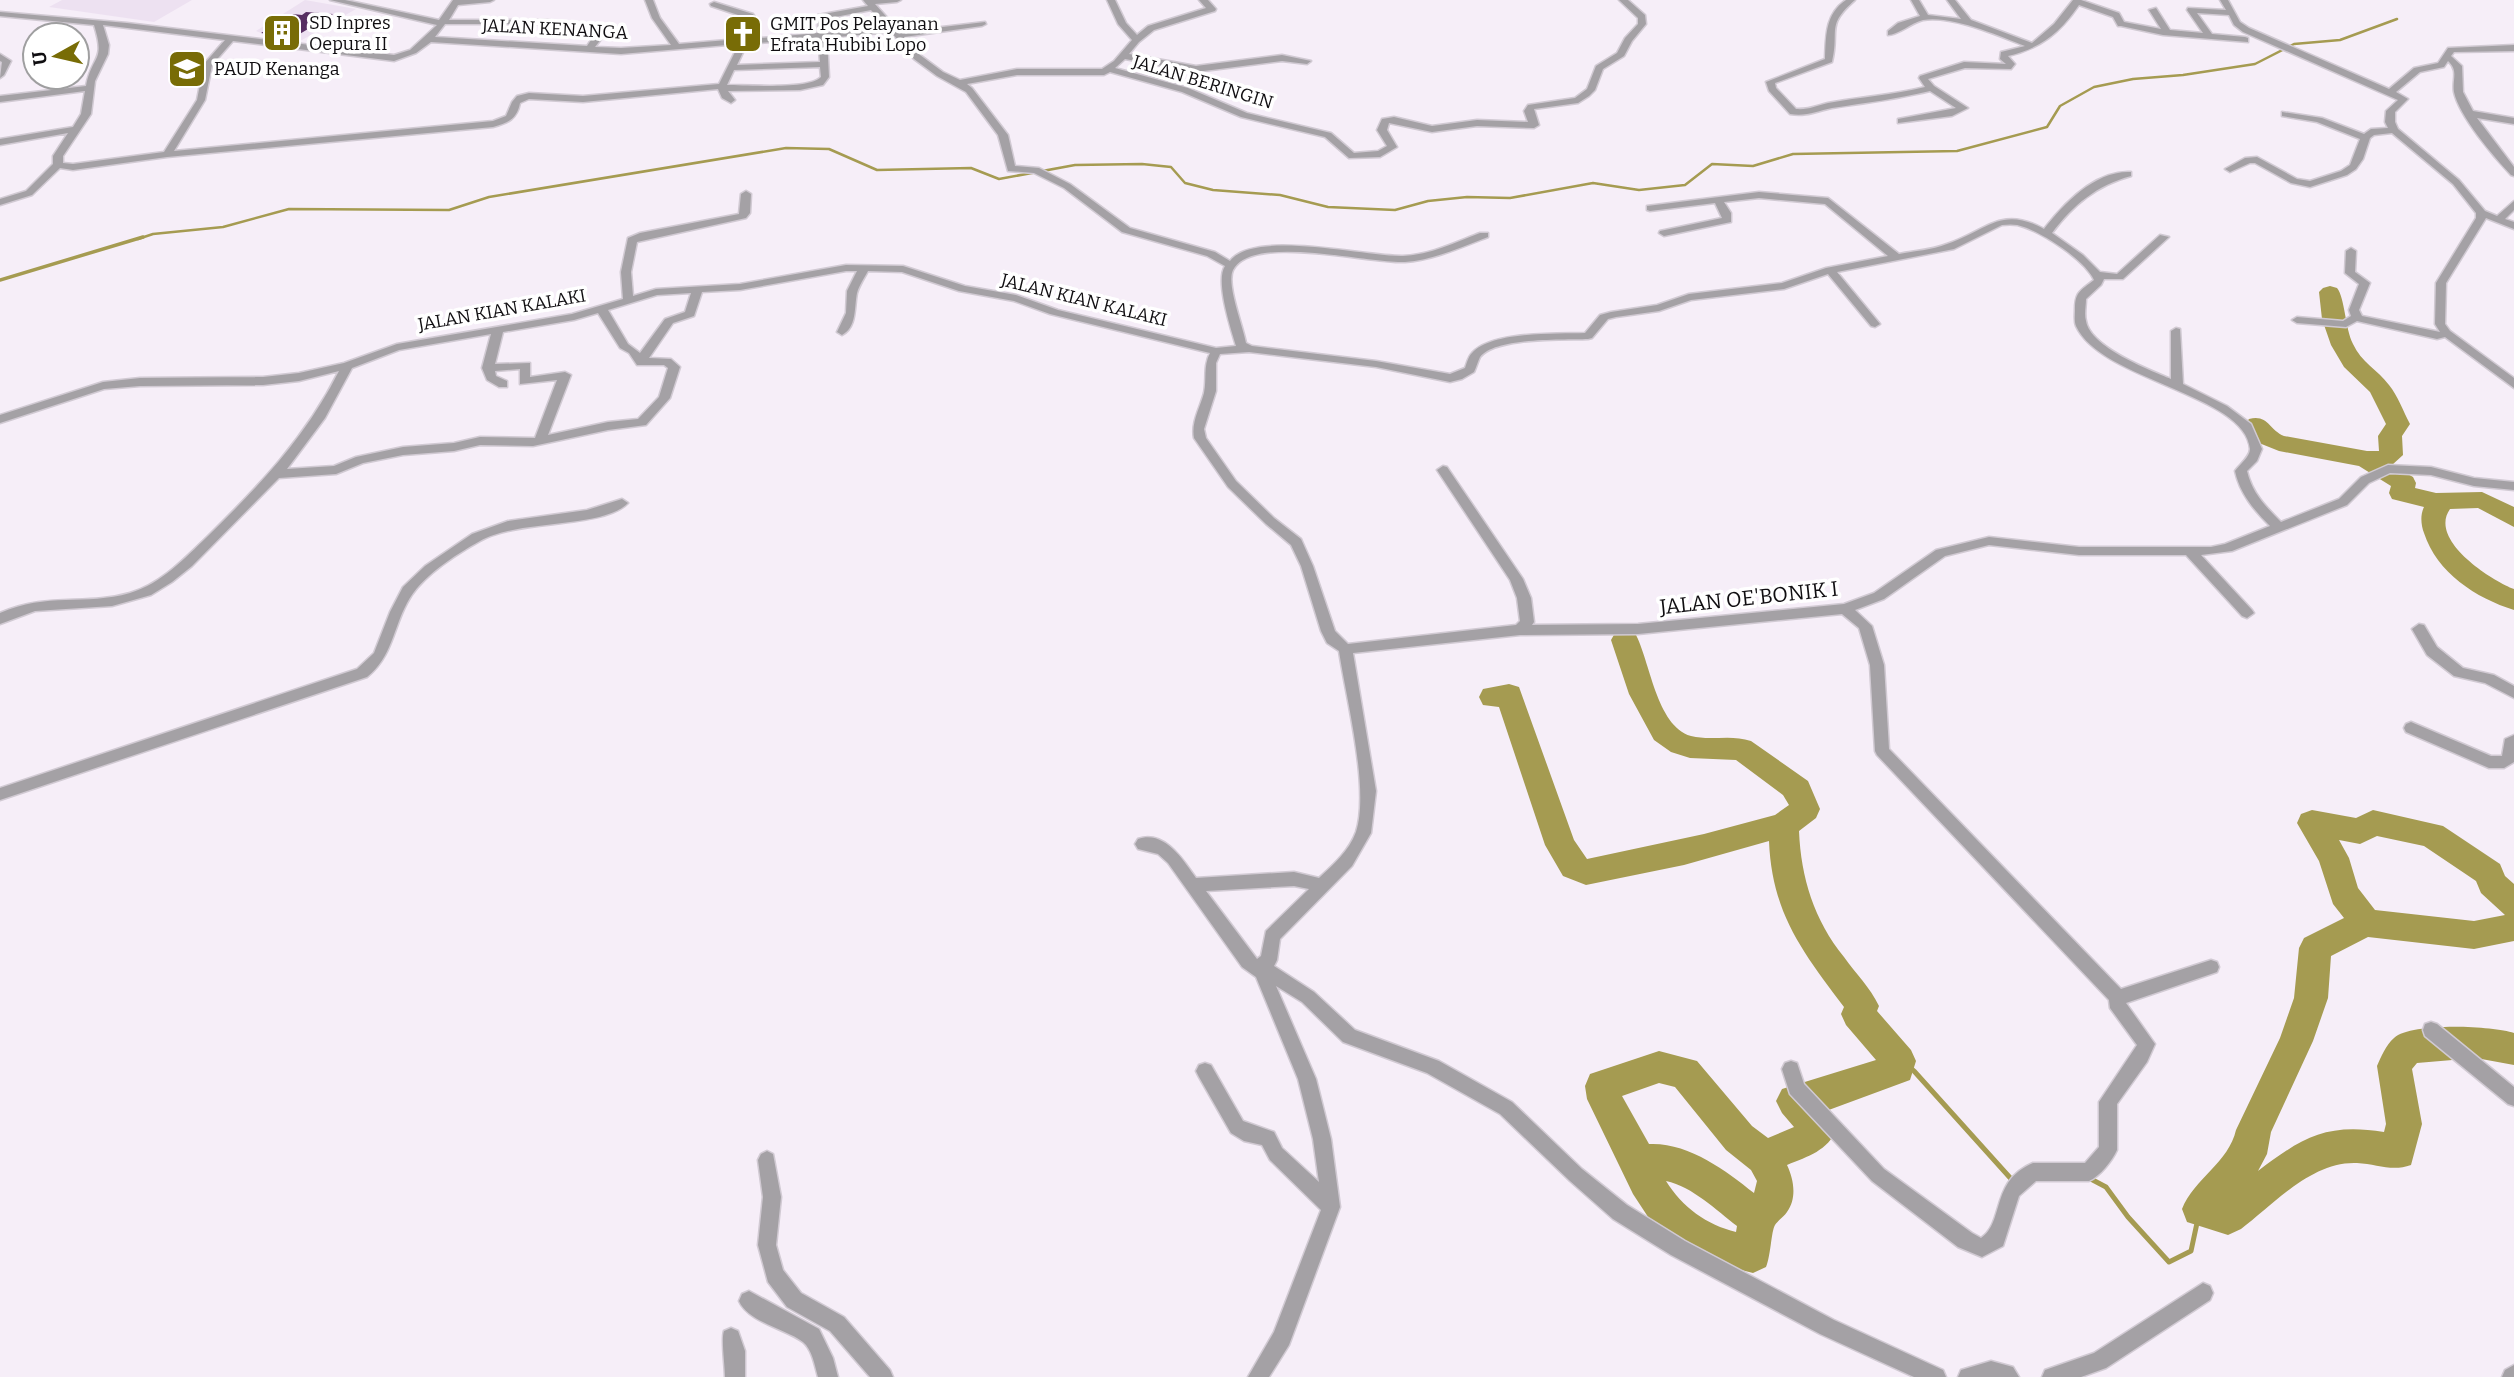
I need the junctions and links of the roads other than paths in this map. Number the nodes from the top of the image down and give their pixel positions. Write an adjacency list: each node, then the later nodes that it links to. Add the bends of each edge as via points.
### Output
1 (334, 0): 20 (street)
2 (490, 0): 12 (street)
3 (649, 0): 35 (street)
4 (897, 0): 14 (street)
5 (1111, 0): 31 (street)
6 (1203, 0): 31 (street, via 1212,9 1159,25)
7 (1623, 0): 45 (street, JALAN BERINGIN, via 1642,17 1642,24 1622,54 1599,68 1591,90 1578,100 1531,107 1534,125 1477,123 1433,129 1385,121 1382,130 1392,147 1374,155 1352,156 1328,135 1244,115 1185,90)
8 (1851, 0): 50 (street, via 1833,17 1829,60 1770,82 1790,110 1807,113)
9 (1915, 0): 19 (street)
10 (1951, 0): 21 (street)
11 (2224, 0): 17 (street)
12 (456, 1): 20 (street, JALAN KENANGA)
13 (2077, 1): 25 (street, via 2116,15 2121,24); 36 (street)
14 (869, 3): 24 (street); 27 (street, via 821,16)
15 (715, 4): 33 (street, via 752,18)
16 (2153, 10): 25 (street)
17 (2231, 13): 28 (street, via 2191,10); 53 (street, via 2246,30)
18 (0, 14): 22 (street, JALAN KENANGA)
19 (1925, 17): 21 (street); 26 (street)
20 (442, 22): 30 (street, JALAN KENANGA); 38 (street, via 580,23 603,31)
21 (1968, 22): 36 (street)
22 (98, 23): 29 (street, JALAN KENANGA); 48 (street, via 104,50)
23 (982, 24): 24 (street, JALAN KENANGA)
24 (893, 32): 27 (street, JALAN KENANGA); 47 (street, via 917,57)
25 (2167, 32): 28 (street)
26 (1891, 33)
27 (820, 35): 33 (street, JALAN KENANGA); 43 (street)
28 (2209, 37): 32 (street)
29 (231, 38): 30 (street, JALAN KENANGA, via 394,58 416,51); 64 (street, via 208,64 201,100)
30 (427, 38): 38 (street, JALAN KENANGA)
31 (1136, 40): 39 (street)
32 (2245, 40)
33 (757, 41): 34 (street, JALAN KENANGA)
34 (744, 42): 35 (street, JALAN KENANGA); 44 (street)
35 (676, 46): 38 (street, JALAN KENANGA)
36 (2033, 46): 50 (street, via 2004,54 2011,64 2008,67 1957,66 1923,78)
37 (2514, 48): 40 (street, via 2458,49)
38 (588, 50)
39 (1124, 56): 42 (street, via 1196,69 1282,58); 45 (street)
40 (2446, 56): 53 (street, via 2441,65 2417,70); 57 (street, via 2457,64 2459,93)
41 (0, 57): 46 (street, via 7,61)
42 (1307, 61)
43 (823, 64): 44 (street); 49 (street, via 824,80 815,85)
44 (731, 68): 49 (street)
45 (1109, 69): 47 (street, via 1017,72)
46 (0, 75)
47 (959, 83): 83 (street, via 1003,135 1009,167 1036,170 1080,194 1126,230 1211,254)
48 (91, 85)
49 (722, 87): 55 (street); 64 (street, via 583,99 524,96 516,102 510,119 493,124)
50 (1931, 88): 58 (street, via 1963,108)
51 (65, 91): 54 (street)
52 (90, 91): 60 (street, via 88,109)
53 (2391, 92): 61 (street, via 2404,99 2391,111)
54 (0, 99)
55 (731, 100)
56 (2285, 114): 62 (street, via 2319,120)
57 (2472, 114): 59 (street); 67 (street, via 2483,138)
58 (1901, 121)
59 (2514, 121)
60 (78, 129): 63 (street); 65 (street, via 58,156)
61 (2394, 130): 62 (street); 74 (street, via 2456,182)
62 (2364, 137): 66 (street, via 2353,167 2315,183 2300,184 2258,160)
63 (0, 142)
64 (167, 154): 65 (street)
65 (58, 165): 71 (street, via 29,193)
66 (2230, 169)
67 (2514, 173)
68 (2128, 174): 79 (street, via 2094,186 2060,214)
69 (746, 194): 88 (street, via 745,213 740,217 632,240 626,272)
70 (1718, 201): 73 (street); 77 (street, via 1727,220); 82 (street, via 1776,195 1828,201)
71 (0, 202)
72 (2514, 204): 75 (street)
73 (1650, 208)
74 (2481, 213): 75 (street); 96 (street, via 2441,283 2440,324)
75 (2499, 219): 76 (street)
76 (2514, 226)
77 (1664, 233)
78 (1484, 235): 83 (street, via 1430,256 1399,259 1293,248 1251,254)
79 (2045, 235): 82 (street, via 2028,224 2000,222 1950,247); 86 (street, via 2075,253)
80 (2164, 237): 86 (street, via 2119,277)
81 (2351, 251): 90 (street, via 2350,273 2365,283 2354,310)
82 (1895, 256): 85 (street)
83 (1230, 265): 97 (street, via 1227,280 1241,345)
84 (865, 267): 87 (street, JALAN KIAN KALAKI, via 740,287); 94 (street, via 852,291 851,313); 98 (street, JALAN KIAN KALAKI, via 903,269 972,292 1016,298 1055,312)
85 (1830, 270): 92 (street); 97 (street, JALAN KIAN KALAKI, via 1784,286 1701,295 1660,309 1615,314 1604,317 1588,336 1488,346 1475,356 1470,370 1458,377)
86 (2098, 275): 104 (street, via 2096,285 2081,297 2082,330 2090,341)
87 (698, 289): 88 (street, JALAN KIAN KALAKI, via 656,292); 99 (street, via 690,314 669,321)
88 (628, 300): 89 (street, JALAN KIAN KALAKI)
89 (601, 310): 93 (street, JALAN KIAN KALAKI); 99 (street)
90 (2357, 318): 91 (street, via 2329,325); 96 (street, via 2437,336)
91 (2297, 320)
92 (1875, 324)
93 (498, 329): 100 (street, JALAN KIAN KALAKI, via 397,347); 101 (street)
94 (841, 330)
95 (2176, 331): 104 (street)
96 (2446, 333): 103 (street)
97 (1249, 349): 98 (street, JALAN KIAN KALAKI)
98 (1216, 351): 118 (street, via 1210,363 1210,391 1198,429 1200,438 1232,484 1296,542 1328,631)
99 (641, 363): 106 (street, via 667,361 674,367 664,398 642,422)
100 (347, 366): 105 (street, JALAN KIAN KALAKI, via 263,381 122,383); 108 (street, via 328,407)
101 (488, 368): 102 (street, via 491,379); 106 (street, via 527,365 524,382 565,375)
102 (503, 384)
103 (2514, 384)
104 (2177, 387): 111 (street, via 2225,408 2242,422 2256,449 2241,471 2243,481 2257,505)
105 (0, 419)
106 (540, 440): 108 (street, via 474,441 377,456 336,470)
107 (1443, 470): 117 (street, via 1516,579 1527,622)
108 (279, 474): 115 (street, via 186,563 142,594 35,606)
109 (2514, 486): 111 (street, JALAN OE'BONIK I, via 2431,471 2384,470 2364,480 2343,502)
110 (622, 503): 122 (street, via 477,536 408,590 379,660 362,673)
111 (2279, 527): 112 (street, JALAN OE'BONIK I, via 2227,548)
112 (2189, 551): 113 (street, JALAN OE'BONIK I, via 1971,544 1941,553 1879,596); 114 (street)
113 (1845, 609): 117 (street, JALAN OE'BONIK I, via 1638,629); 128 (street, via 1865,626 1877,665 1882,751)
114 (2247, 612)
115 (0, 619)
116 (2418, 629): 119 (street, via 2432,651 2459,672 2489,679)
117 (1520, 630): 118 (street, JALAN OE'BONIK I)
118 (1345, 649): 125 (street, via 1369,791 1363,833 1347,861)
119 (2514, 693)
120 (2412, 728): 121 (street, via 2501,764 2508,761)
121 (2514, 741)
122 (0, 794)
123 (1143, 844): 124 (street, via 1167,852)
124 (1194, 885): 125 (street, via 1294,879); 126 (street, via 1248,962 1260,971)
125 (1324, 886): 126 (street, via 1272,936 1269,960)
126 (1260, 966): 134 (street, via 1307,1079 1322,1139); 143 (street, via 1308,997 1349,1036 1433,1067 1506,1108 1620,1212 1678,1248 1827,1327)
127 (2211, 967): 128 (street)
128 (2119, 998): 130 (street, via 2116,1003 2146,1044 2108,1102 2108,1150 2089,1172 2034,1172 2012,1189 1996,1239 1982,1248 1878,1175 1796,1088)
129 (2431, 1030): 132 (street)
130 (1791, 1069)
131 (1205, 1072): 134 (street, via 1237,1127 1268,1138 1276,1154)
132 (2514, 1098)
133 (767, 1160): 141 (street, via 772,1197 767,1245 775,1275 794,1300 837,1324)
134 (1331, 1207): 142 (street, via 1282,1338)
135 (2203, 1293): 145 (street, via 2099,1361)
136 (749, 1301): 140 (street, via 812,1336)
137 (731, 1338): 139 (street)
138 (2010, 1376): 144 (street, via 1991,1371)
139 (735, 1377)
140 (828, 1377)
141 (883, 1377)
142 (1258, 1377)
143 (1936, 1377)
144 (1968, 1377)
145 (2052, 1377)

